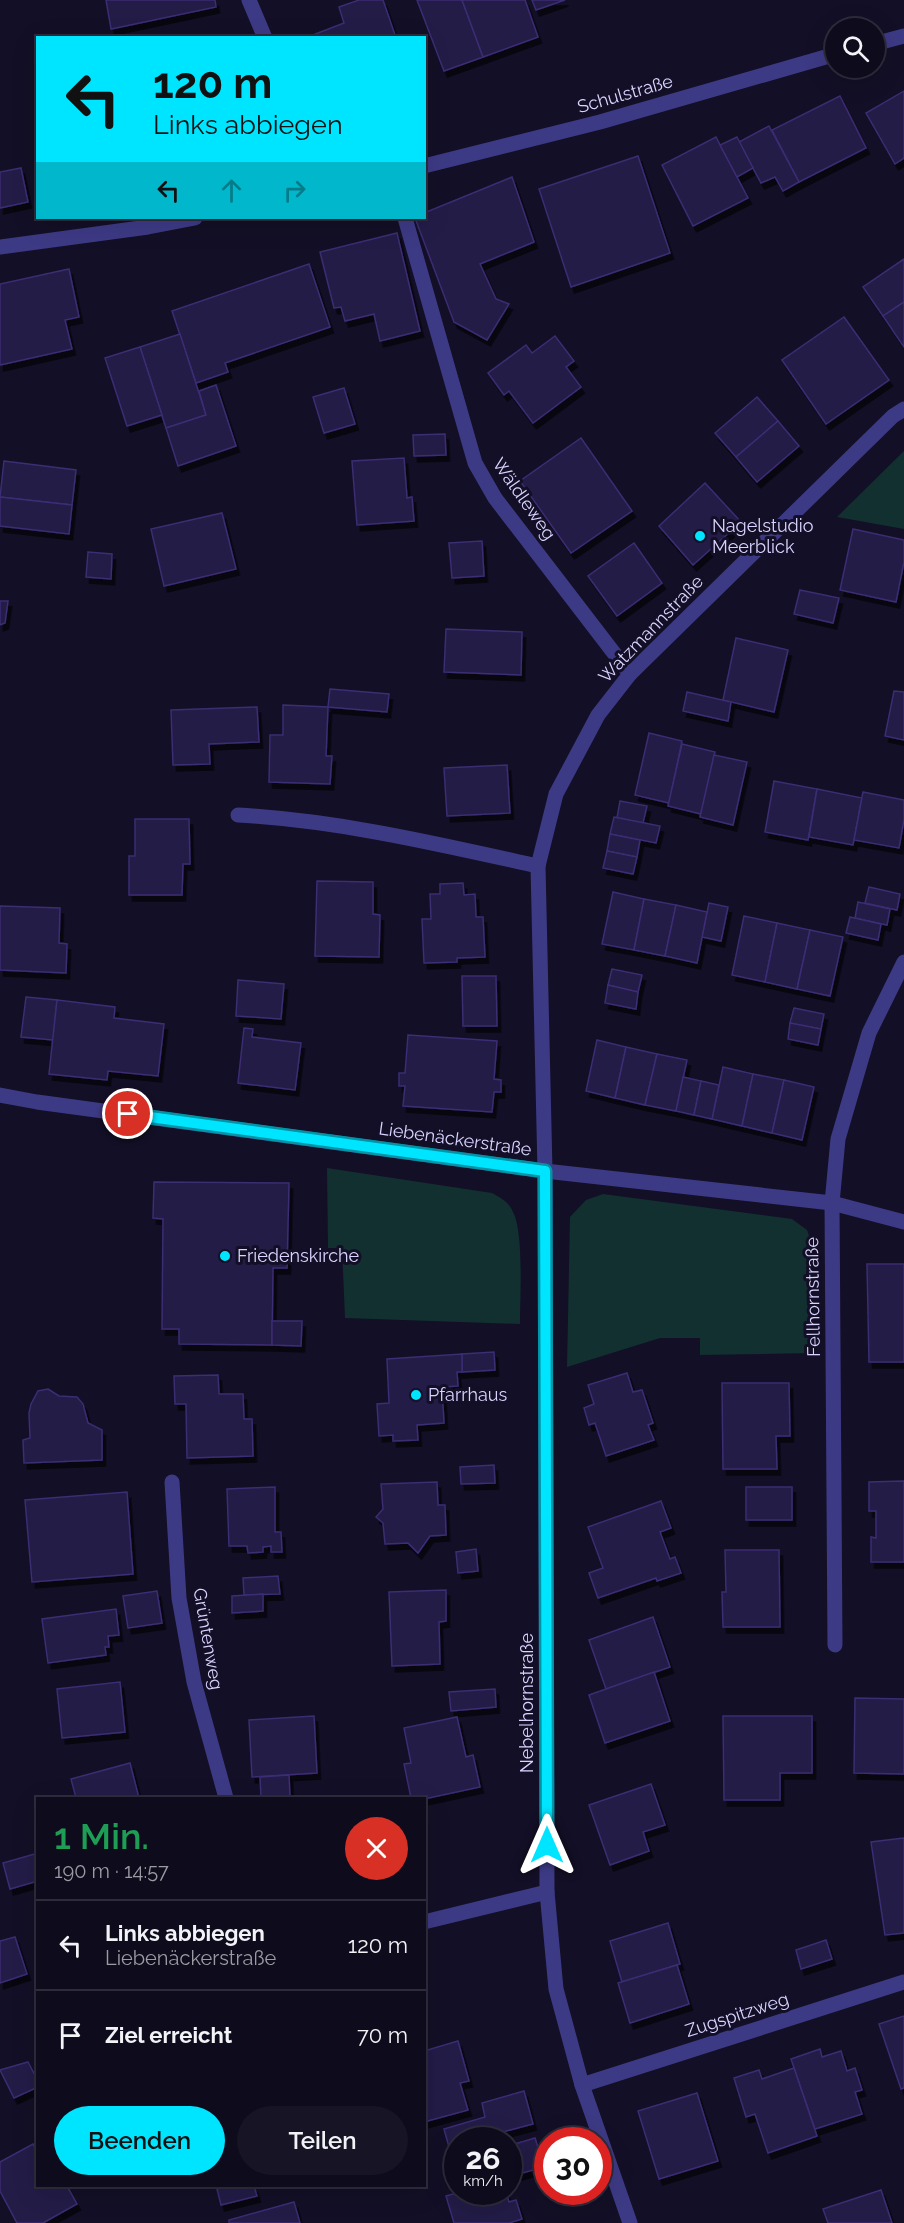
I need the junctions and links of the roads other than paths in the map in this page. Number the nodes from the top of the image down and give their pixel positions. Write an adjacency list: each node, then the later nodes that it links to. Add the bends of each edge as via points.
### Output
1 (249, 0): 2 (street)
2 (264, 36)
3 (904, 36): 4 (street)
4 (885, 41)
5 (825, 57): 6 (street, Schulstraße, via 600,122)
6 (426, 166)
7 (189, 219): 9 (street)
8 (405, 219): 11 (street, Wäldleweg, via 475,463 495,498)
9 (0, 247)
10 (904, 409): 11 (street, Watzmannstraße)
11 (630, 674): 13 (street, Watzmannstraße, via 597,715 556,794)
12 (238, 815): 13 (street, via 366,829)
13 (538, 866): 16 (street, Watzmannstraße)
14 (904, 962): 17 (street, Fellhornstraße, via 869,1033 838,1139)
15 (0, 1095): 16 (street, Liebenäckerstraße)
16 (545, 1171): 17 (street, Liebenäckerstraße); 22 (street, Nebelhornstraße)
17 (832, 1203): 18 (street, Liebenäckerstraße); 20 (street, Fellhornstraße)
18 (904, 1222)
19 (172, 1482): 21 (street, Grüntenweg, via 179,1598 194,1682)
20 (835, 1645)
21 (226, 1797)
22 (548, 1892): 23 (street); 25 (street, Nebelhornstraße, via 556,1989)
23 (426, 1922)
24 (904, 1982): 25 (street, Zugspitzweg)
25 (582, 2085): 26 (street, Nebelhornstraße)
26 (630, 2223)

